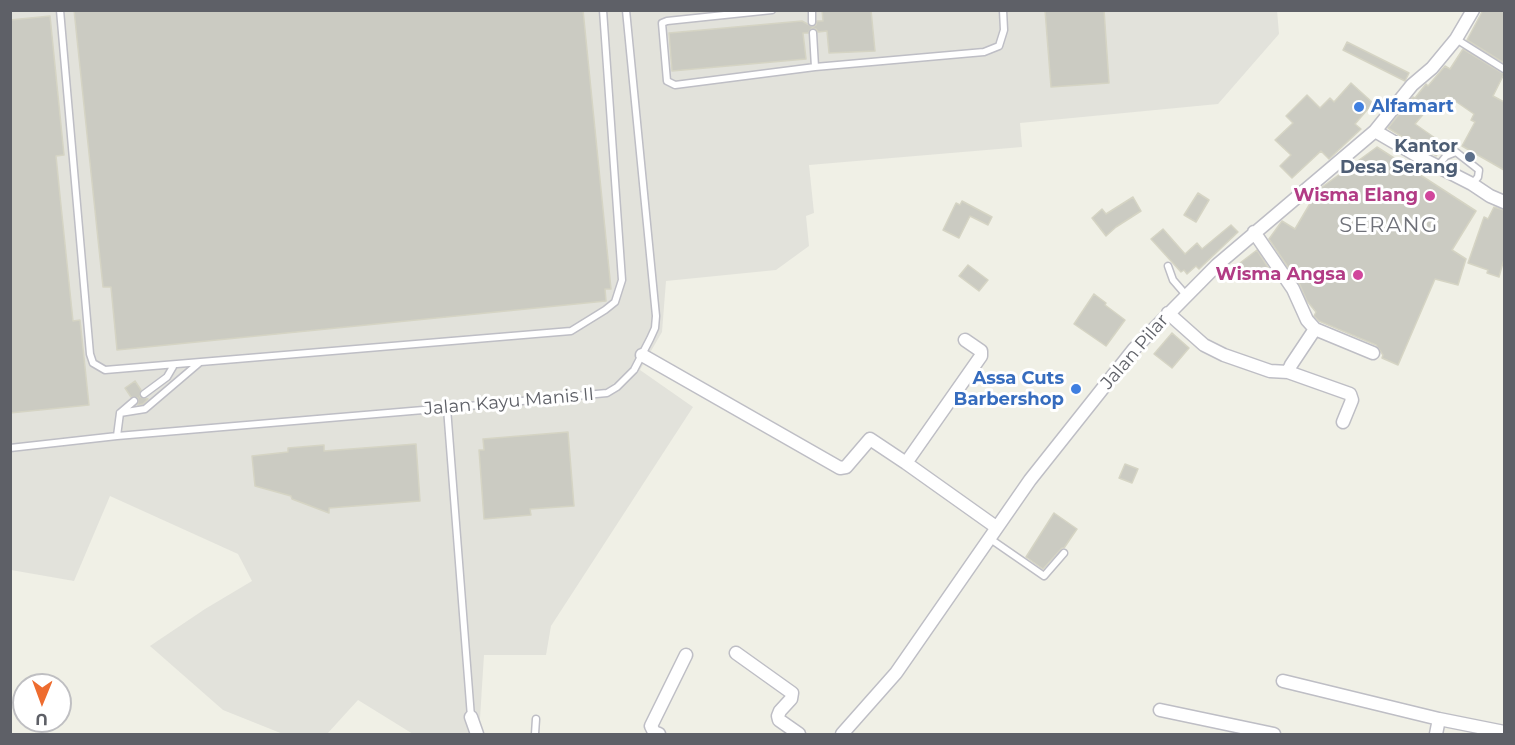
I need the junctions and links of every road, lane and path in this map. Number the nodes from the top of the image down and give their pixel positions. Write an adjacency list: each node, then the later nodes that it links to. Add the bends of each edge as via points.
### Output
1 (60, 10): 26 (lane, via 90,354 93,363 105,370)
2 (603, 10): 25 (lane, via 622,280 615,302 571,331)
3 (626, 10): 24 (lane, Jalan Kayu Manis II, via 656,316 655,328)
4 (772, 10): 11 (lane, via 662,23 667,81 675,85)
5 (812, 10): 8 (lane)
6 (1003, 10): 11 (lane, via 1004,30 999,46 984,52)
7 (1473, 10): 10 (street, Jalan Pilar)
8 (812, 22)
9 (813, 33): 11 (lane)
10 (1456, 39): 12 (lane); 13 (street, Jalan Pilar)
11 (815, 67)
12 (1504, 69)
13 (1375, 130): 14 (street); 17 (street, Jalan Pilar)
14 (1438, 166): 15 (street); 15 (lane, via 1456,152 1479,170)
15 (1472, 184): 16 (street)
16 (1504, 202)
17 (1254, 232): 19 (street, Jalan Pilar); 21 (street, via 1293,288)
18 (1168, 266): 19 (lane, via 1173,280)
19 (1186, 295): 20 (street, Jalan Pilar)
20 (1168, 314): 27 (street, via 1204,345 1224,355 1270,371); 36 (street, Jalan Pilar, via 1134,349)
21 (1315, 329): 23 (street); 27 (street)
22 (964, 340): 35 (street, via 981,354)
23 (1373, 352)
24 (642, 354): 30 (lane, Jalan Kayu Manis II, via 634,370 607,393); 35 (street, via 840,468 846,467 870,439)
25 (199, 363): 26 (lane); 31 (lane, via 145,409)
26 (174, 365): 28 (lane, via 167,377)
27 (1288, 372): 32 (street, via 1352,396)
28 (144, 394)
29 (134, 401): 31 (lane)
30 (447, 408): 33 (lane, Jalan Kayu Manis II); 42 (lane)
31 (120, 412): 33 (lane)
32 (1343, 422)
33 (117, 436): 34 (lane, Jalan Kayu Manis II)
34 (10, 448)
35 (906, 463): 36 (street)
36 (992, 532): 37 (lane, via 1044,576); 50 (street, Jalan Pilar, via 896,673)
37 (1064, 553)
38 (736, 653): 49 (street, via 792,693 778,716)
39 (686, 655): 48 (street, via 651,726)
40 (1283, 681): 44 (street)
41 (1160, 710): 51 (street)
42 (471, 717): 46 (street)
43 (536, 719): 47 (lane)
44 (1439, 719): 45 (street); 52 (street)
45 (1504, 731)
46 (477, 735)
47 (535, 735)
48 (659, 735)
49 (800, 735)
50 (842, 735)
51 (1274, 735)
52 (1436, 735)

